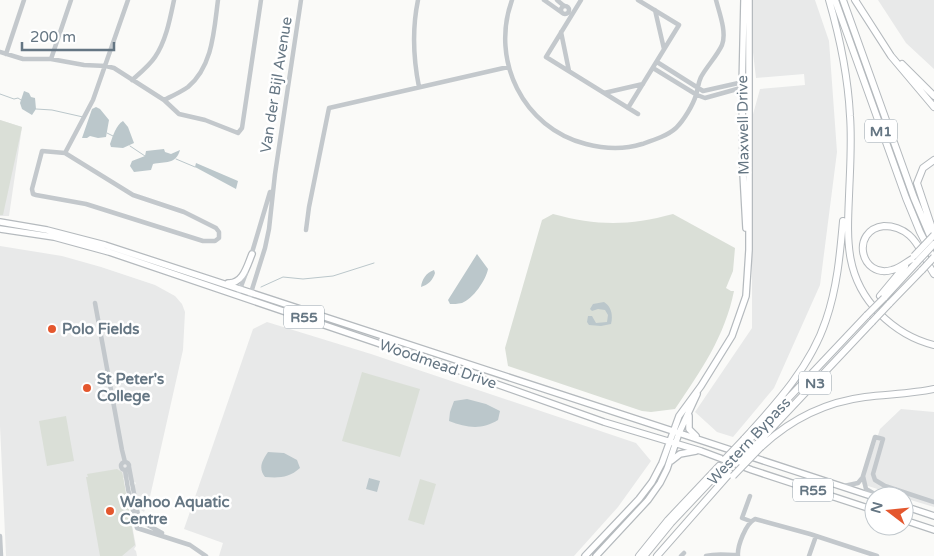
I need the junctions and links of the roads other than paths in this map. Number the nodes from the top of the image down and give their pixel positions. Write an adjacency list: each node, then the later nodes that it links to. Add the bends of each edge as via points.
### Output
1 (24, 0): 27 (street)
2 (71, 0): 28 (street)
3 (128, 0): 30 (street)
4 (174, 0): 34 (street, via 159,50)
5 (218, 0): 43 (street, via 212,44 203,68 189,86)
6 (261, 0): 43 (street, via 242,128 237,133 205,120 184,116)
7 (301, 0): 51 (street, Van der Bijl Avenue)
8 (418, 0): 37 (street, via 413,41)
9 (512, 0): 31 (street, via 505,28)
10 (544, 0): 21 (street)
11 (557, 0): 21 (street)
12 (581, 0): 21 (street)
13 (638, 0): 22 (street)
14 (716, 0): 38 (street, via 723,41)
15 (744, 0): 36 (main road, Maxwell Drive)
16 (749, 0): 36 (main road, Maxwell Drive)
17 (829, 0): 49 (highway, via 846,70)
18 (835, 0): 58 (highway, M1, via 906,198)
19 (843, 0): 56 (highway, M1)
20 (855, 0): 24 (highway)
21 (568, 9): 23 (street)
22 (656, 10): 25 (street); 25 (street, via 679,25)
23 (561, 32): 33 (street); 33 (street, via 546,57)
24 (881, 41): 41 (highway); 45 (highway)
25 (664, 49): 29 (street)
26 (0, 52): 27 (street)
27 (6, 54): 28 (street, via 23,59)
28 (51, 59): 30 (street)
29 (661, 64): 32 (street); 32 (street); 38 (street)
30 (106, 66): 34 (street); 48 (street, via 93,100)
31 (508, 67): 37 (street); 44 (street, via 519,94 541,121 559,133 592,146 625,148 663,136 679,124)
32 (657, 70): 35 (street); 40 (street)
33 (569, 71): 39 (street)
34 (132, 80): 43 (street)
35 (643, 84): 39 (street); 46 (street)
36 (745, 84): 38 (street, via 705,92); 42 (street); 68 (main road, Maxwell Drive, via 748,287 727,346)
37 (419, 87): 54 (street, via 329,108)
38 (698, 88): 40 (street)
39 (604, 93): 46 (street)
40 (696, 95): 42 (street); 44 (street)
41 (934, 96)
42 (705, 98): 44 (street)
43 (164, 100)
44 (693, 102)
45 (934, 107)
46 (628, 108): 47 (street)
47 (638, 114)
48 (65, 153): 48 (street, via 133,195 184,212 216,228 219,238 203,241 86,204 33,194 42,151)
49 (850, 158): 67 (highway, via 847,242 859,286 891,324); 75 (highway, via 838,275 826,320 807,360)
50 (934, 160): 55 (highway, via 923,168 917,183)
51 (274, 174): 57 (street, Van der Bijl Avenue); 63 (street, Van der Bijl Avenue, via 267,240)
52 (0, 222): 61 (main road, Woodmead Drive / R55, via 88,239)
53 (0, 230): 64 (main road, Woodmead Drive / R55, via 78,243)
54 (306, 230)
55 (934, 235): 59 (highway, bridge)
56 (934, 245): 59 (highway, N3, bridge)
57 (252, 254): 61 (main road, via 240,279 231,283); 62 (street, Van der Bijl Avenue)
58 (934, 258): 79 (highway, Western Bypass / N3, bridge)
59 (914, 259): 60 (highway, via 891,271 876,269 870,266 863,254 864,239 876,228 890,226 903,230 912,238); 75 (highway, Western Bypass / N3, bridge, via 838,346)
60 (934, 274)
61 (221, 282): 62 (main road, Woodmead Drive / R55)
62 (241, 288): 63 (main road, Woodmead Drive / R55); 64 (street, Van der Bijl Avenue)
63 (252, 292): 65 (street, Van der Bijl Avenue); 73 (main road, Woodmead Drive / R55)
64 (238, 295): 65 (main road, Woodmead Drive / R55)
65 (249, 299): 77 (main road, Woodmead Drive / R55)
66 (95, 303): 82 (street, via 122,450 129,464)
67 (934, 345)
68 (701, 386): 72 (main road, Maxwell Drive); 73 (main road, Maxwell Drive)
69 (934, 389): 71 (highway)
70 (934, 393): 71 (highway)
71 (865, 397): 79 (highway, via 818,409)
72 (690, 409): 74 (main road, Maxwell Drive); 76 (main road, via 689,429)
73 (672, 430): 74 (main road, Woodmead Drive / R55); 77 (main road, Maxwell Drive)
74 (679, 433): 76 (main road, Woodmead Drive / R55); 78 (main road, Maxwell Drive)
75 (746, 440): 81 (highway, Western Bypass / N3, bridge)
76 (705, 441): 85 (main road, Woodmead Drive / R55)
77 (668, 442): 78 (main road, Woodmead Drive / R55); 103 (main road, Maxwell Drive, via 659,470 645,492)
78 (676, 444): 80 (main road, Woodmead Drive / R55); 83 (main road, Maxwell Drive)
79 (759, 445): 107 (highway, Western Bypass / N3, bridge)
80 (701, 451): 83 (main road, via 679,454); 90 (main road, Woodmead Drive / R55)
81 (721, 467): 105 (highway, via 668,520); 106 (highway, Western Bypass / N3)
82 (127, 469): 97 (street, via 139,520); 97 (street, via 137,528)
83 (667, 469): 104 (main road, Maxwell Drive, via 651,496)
84 (863, 476): 85 (street, via 852,485); 86 (street); 89 (street, via 875,437 883,439 873,474 875,480)
85 (840, 486): 87 (main road, Woodmead Drive / R55)
86 (865, 486)
87 (864, 494)
88 (750, 496): 93 (street, via 742,518)
89 (934, 502)
90 (864, 507)
91 (914, 509): 92 (main road)
92 (934, 516)
93 (751, 521): 98 (street, via 758,520); 100 (street)
94 (914, 523): 95 (main road)
95 (934, 530)
96 (0, 536): 101 (street)
97 (165, 536): 102 (street, via 190,545)
98 (816, 536): 99 (street); 109 (street)
99 (859, 554): 110 (street)
100 (738, 555): 108 (street, via 720,553)
101 (1, 556)
102 (206, 556)
103 (585, 556)
104 (596, 556)
105 (639, 556)
106 (644, 556)
107 (657, 556)
108 (706, 556)
109 (809, 556)
110 (877, 556)

